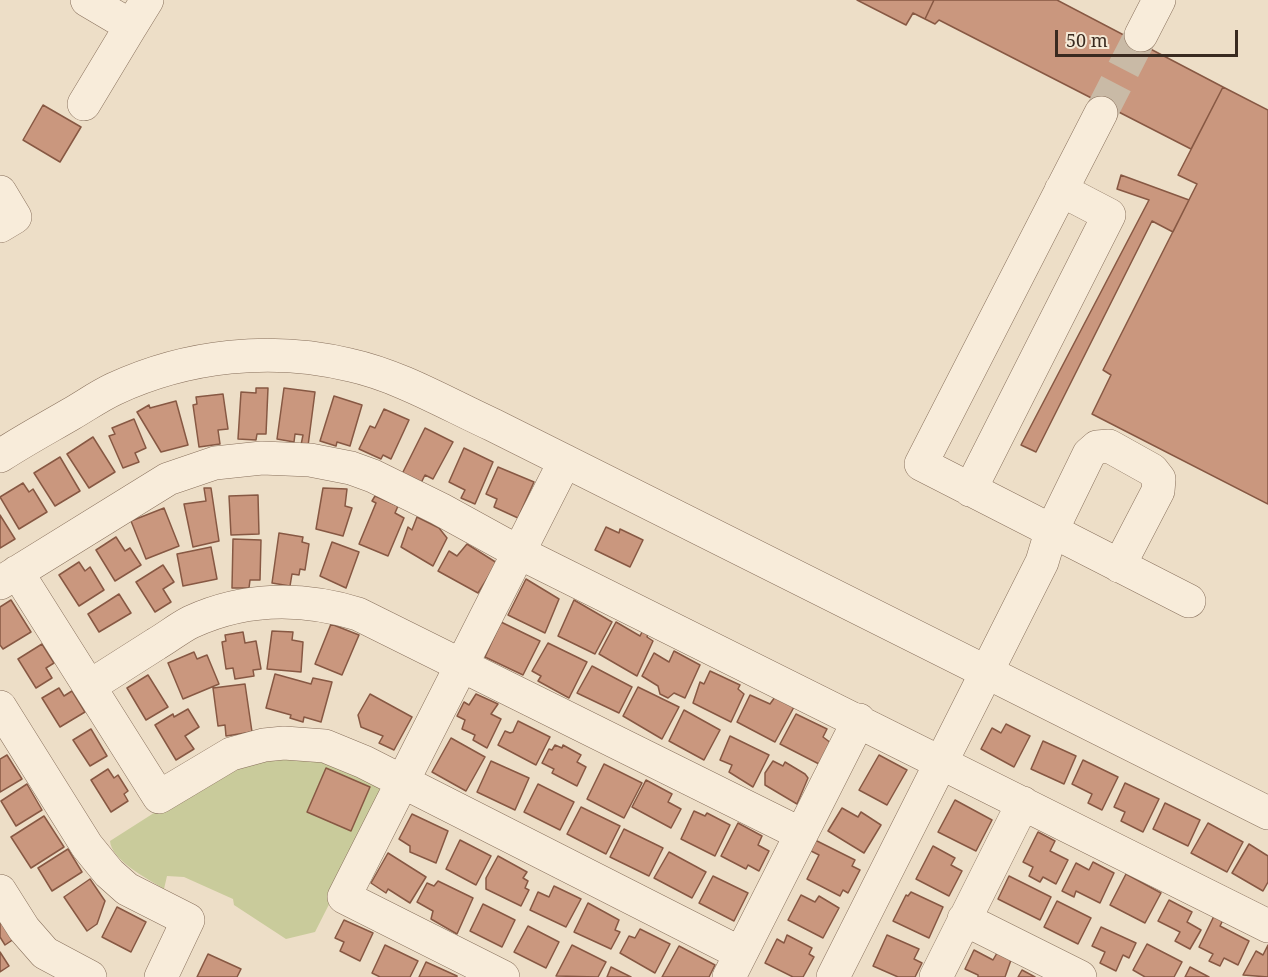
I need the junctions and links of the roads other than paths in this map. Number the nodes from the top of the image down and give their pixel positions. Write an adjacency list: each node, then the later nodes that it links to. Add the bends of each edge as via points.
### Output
1 (87, 0): 3 (street)
2 (1159, 0): 4 (street)
3 (139, 13): 5 (street)
4 (1141, 35)
5 (84, 104)
6 (1101, 113): 7 (street)
7 (1061, 190): 12 (street, via 1109,215); 12 (street, via 921,464)
8 (0, 192): 9 (street, via 15,217)
9 (0, 226)
10 (0, 456): 11 (street, via 112,390 140,378 198,362 260,355 321,359 362,368 401,382)
11 (565, 461): 14 (street); 19 (street)
12 (970, 490): 13 (street)
13 (1050, 532): 15 (street); 15 (street, via 1089,454 1097,447 1109,446 1152,470 1158,479 1158,491); 19 (street, via 1042,562)
14 (520, 553): 16 (street, via 373,476 310,460 262,458 215,463 168,479); 18 (street); 22 (street)
15 (1119, 566): 17 (street)
16 (9, 577): 20 (street)
17 (1189, 601)
18 (461, 666): 20 (street, via 358,614 311,603 263,602 190,623); 24 (street); 27 (street)
19 (986, 672): 23 (street); 26 (street)
20 (90, 686): 24 (street, via 159,797 231,754 284,743 325,746)
21 (0, 707): 34 (street, via 87,846 110,873 127,889 188,920)
22 (859, 720): 23 (street); 27 (street)
23 (940, 762): 25 (street); 36 (street)
24 (403, 782): 32 (street); 35 (street, via 344,897)
25 (1023, 803): 29 (street); 30 (street)
26 (1268, 813)
27 (801, 834): 32 (street)
28 (0, 891): 31 (street, via 24,929)
29 (964, 919): 37 (street); 38 (street)
30 (1268, 926)
31 (39, 965): 33 (street)
32 (735, 965)
33 (90, 977)
34 (161, 977)
35 (503, 977)
36 (832, 977)
37 (936, 977)
38 (1080, 977)

